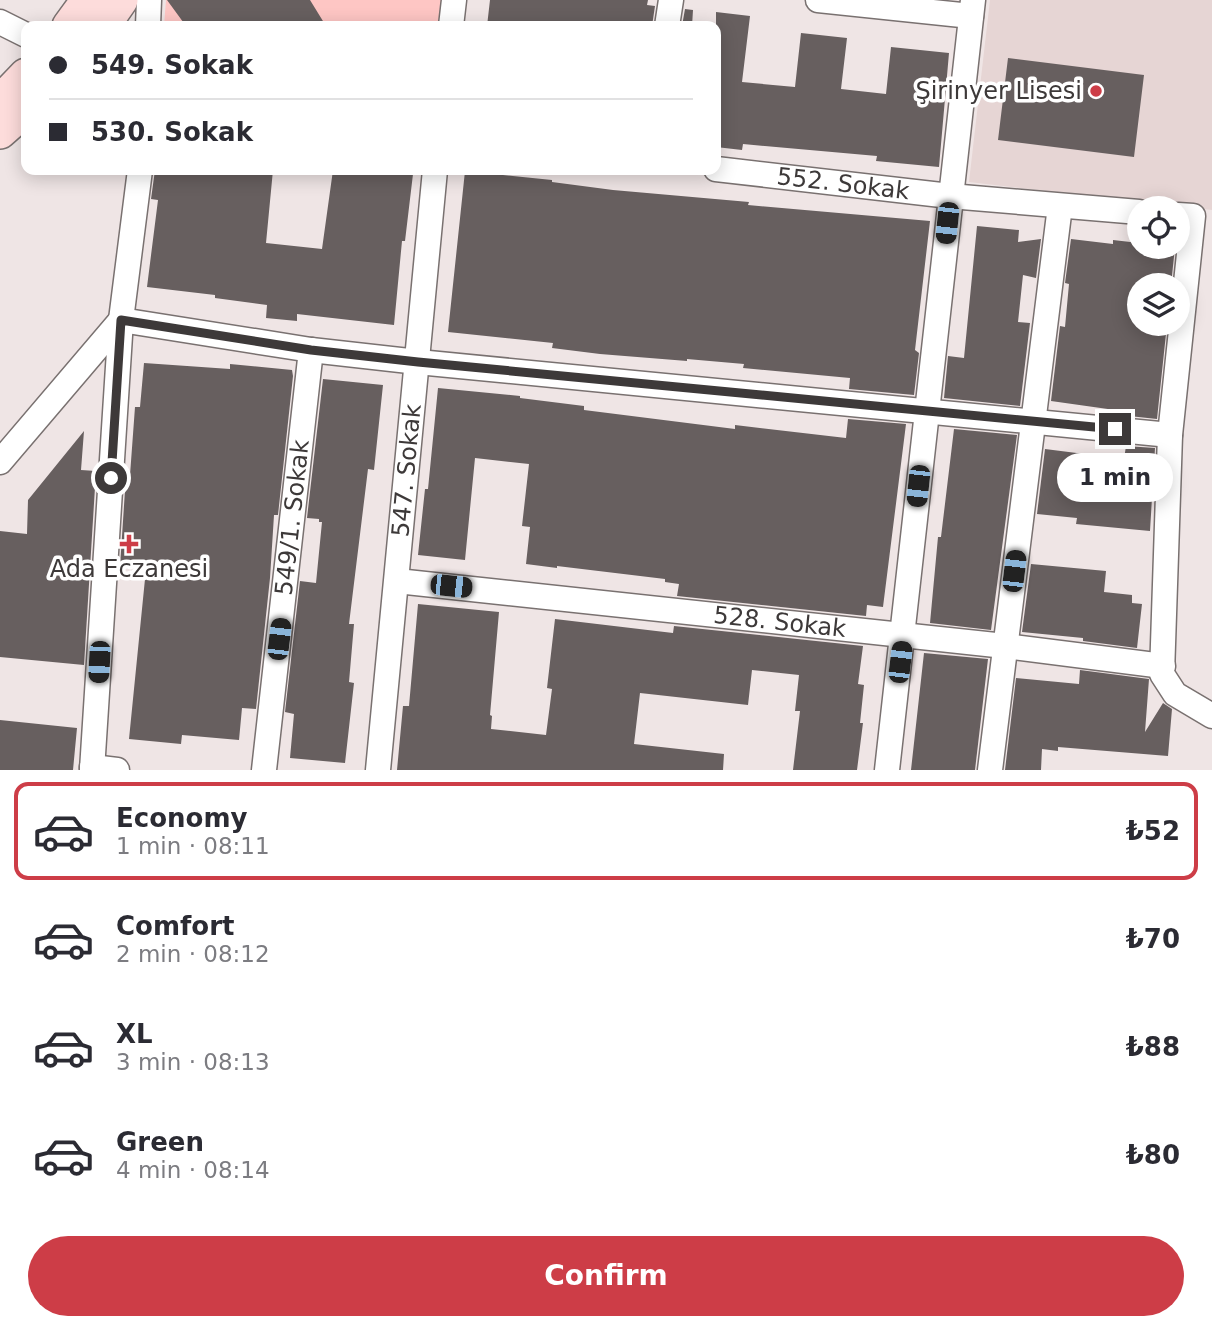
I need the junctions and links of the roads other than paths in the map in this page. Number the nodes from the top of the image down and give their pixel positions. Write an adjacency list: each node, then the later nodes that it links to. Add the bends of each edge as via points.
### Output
1 (88, 0): 8 (main road)
2 (121, 0): 9 (main road)
3 (149, 0): 10 (street)
4 (454, 0): 11 (street)
5 (671, 0): 12 (street)
6 (818, 0): 7 (street)
7 (972, 8): 22 (street)
8 (73, 21)
9 (106, 21)
10 (148, 21)
11 (452, 21)
12 (668, 21)
13 (0, 22): 14 (street)
14 (21, 32)
15 (21, 80): 16 (main road)
16 (0, 102)
17 (21, 113): 18 (main road)
18 (0, 132)
19 (721, 170): 22 (street, 552. Sokak)
20 (139, 175): 26 (street)
21 (435, 175): 28 (street, 547. Sokak)
22 (950, 196): 23 (street, 552. Sokak); 29 (street)
23 (1060, 206): 24 (street, 552. Sokak); 30 (street)
24 (1127, 211)
25 (1182, 259): 31 (street)
26 (121, 320): 27 (street); 32 (street); 38 (street)
27 (311, 350): 28 (street); 40 (street, 549/1. Sokak)
28 (418, 362): 29 (street); 33 (street, 547. Sokak)
29 (926, 412): 30 (street); 34 (street)
30 (1033, 421): 31 (street); 35 (street)
31 (1170, 435): 36 (street)
32 (0, 462)
33 (397, 581): 34 (street, 528. Sokak); 41 (street, 547. Sokak)
34 (903, 635): 35 (street, 528. Sokak); 42 (street)
35 (1005, 646): 36 (street, 528. Sokak); 43 (street)
36 (1163, 666): 37 (street, via 1162,674 1175,694)
37 (1212, 716)
38 (92, 769): 39 (street)
39 (117, 770)
40 (264, 770)
41 (378, 770)
42 (887, 770)
43 (990, 770)

